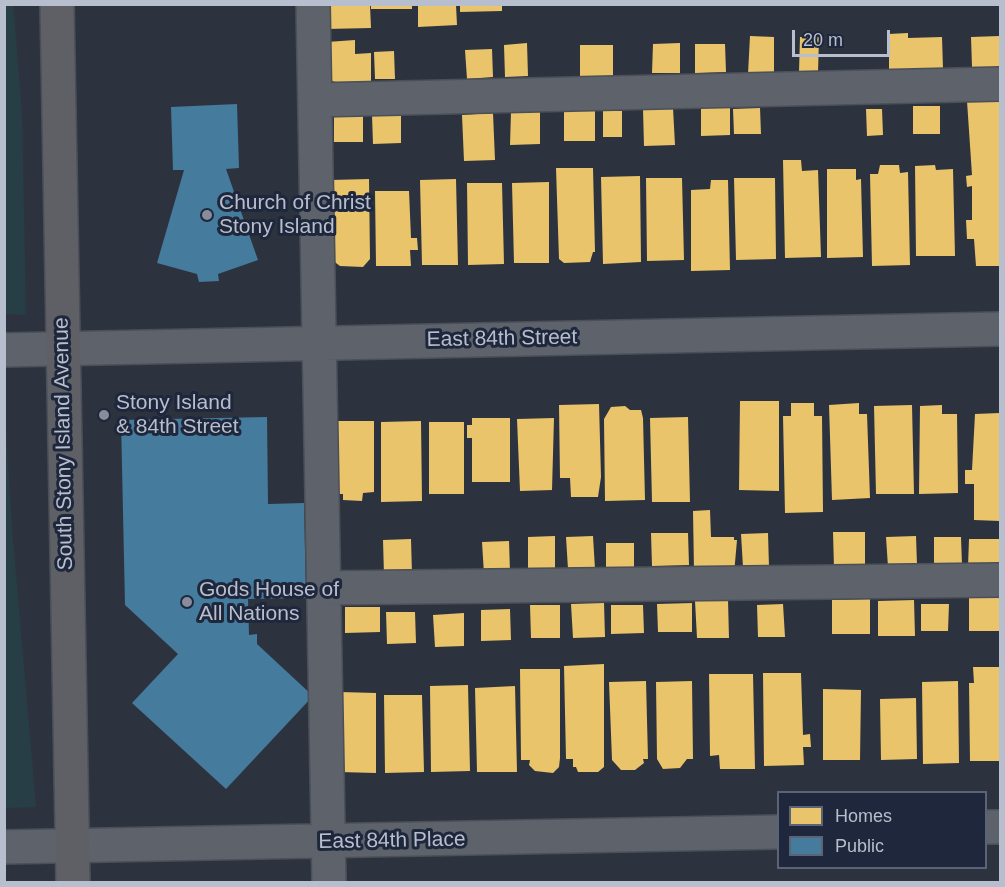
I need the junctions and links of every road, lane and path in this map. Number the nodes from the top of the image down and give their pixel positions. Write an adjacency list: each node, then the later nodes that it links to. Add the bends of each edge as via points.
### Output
1 (57, 4): 7 (highway, South Stony Island Avenue)
2 (313, 4): 4 (street)
3 (1000, 84): 4 (street)
4 (315, 100): 6 (street)
5 (1000, 329): 6 (street, East 84th Street)
6 (319, 343): 7 (street, East 84th Street); 10 (street)
7 (62, 349): 8 (street, East 84th Street); 13 (highway, South Stony Island Avenue)
8 (4, 350)
9 (1000, 580): 10 (street)
10 (324, 588): 12 (street)
11 (777, 832): 12 (street, East 84th Place)
12 (328, 842): 13 (street, East 84th Place); 16 (street)
13 (72, 846): 14 (street, East 84th Place); 15 (highway, South Stony Island Avenue)
14 (4, 847)
15 (73, 882)
16 (329, 882)

